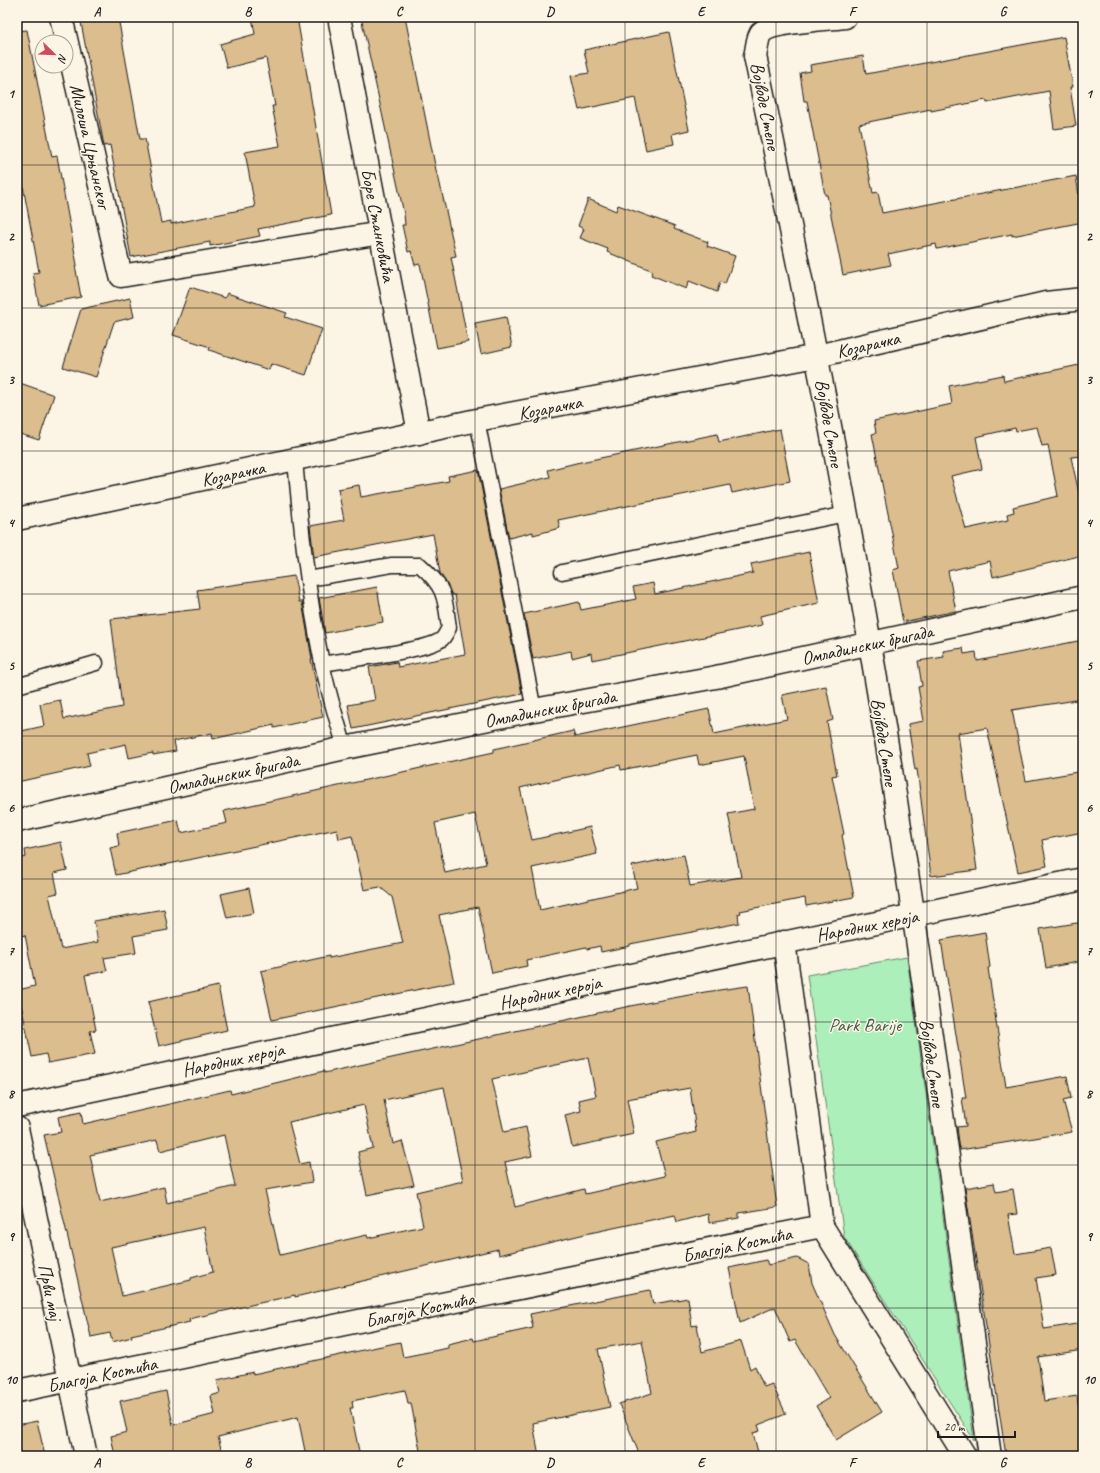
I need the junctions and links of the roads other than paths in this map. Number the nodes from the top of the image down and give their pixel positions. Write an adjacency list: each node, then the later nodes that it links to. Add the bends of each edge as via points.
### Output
1 (61, 17): 4 (street, Милоша Црњанског, via 121,276)
2 (339, 17): 4 (street, Боре Станковића)
3 (845, 17): 6 (street, Војводе Степе, via 788,23 765,29 760,34 755,56)
4 (381, 233): 8 (street, Боре Станковића)
5 (1083, 299): 6 (street, Козарачка, via 1046,303)
6 (817, 356): 7 (street, Козарачка); 10 (street, Војводе Степе)
7 (477, 420): 8 (street, Козарачка); 19 (lane)
8 (419, 434): 9 (street, Козарачка)
9 (295, 460): 11 (street, Козарачка); 13 (lane)
10 (846, 514): 12 (lane); 15 (street, Војводе Степе)
11 (17, 519)
12 (562, 572)
13 (308, 579): 17 (lane); 17 (lane, via 392,565 420,565 435,578 441,588 446,608 449,628 442,639 406,650)
14 (1083, 596): 15 (street, Омладинских бригада)
15 (870, 644): 19 (street, Омладинских бригада, via 716,677); 23 (street, Војводе Степе)
16 (96, 663): 18 (lane)
17 (322, 664): 20 (lane)
18 (17, 686)
19 (534, 710): 20 (street, Омладинских бригада)
20 (345, 748): 21 (street, Омладинских бригада)
21 (17, 821)
22 (1083, 879): 23 (street, Народних хероја)
23 (913, 916): 24 (street, Народних хероја); 32 (street, Војводе Степе)
24 (784, 942): 25 (street, Народних хероја); 27 (street)
25 (17, 1106)
26 (17, 1128): 28 (street, Први мај)
27 (822, 1226): 28 (street, Благоја Костића); 31 (street)
28 (69, 1381): 29 (street, Благоја Костића); 30 (street, Први мај)
29 (17, 1391)
30 (86, 1456)
31 (965, 1456)
32 (990, 1456)

